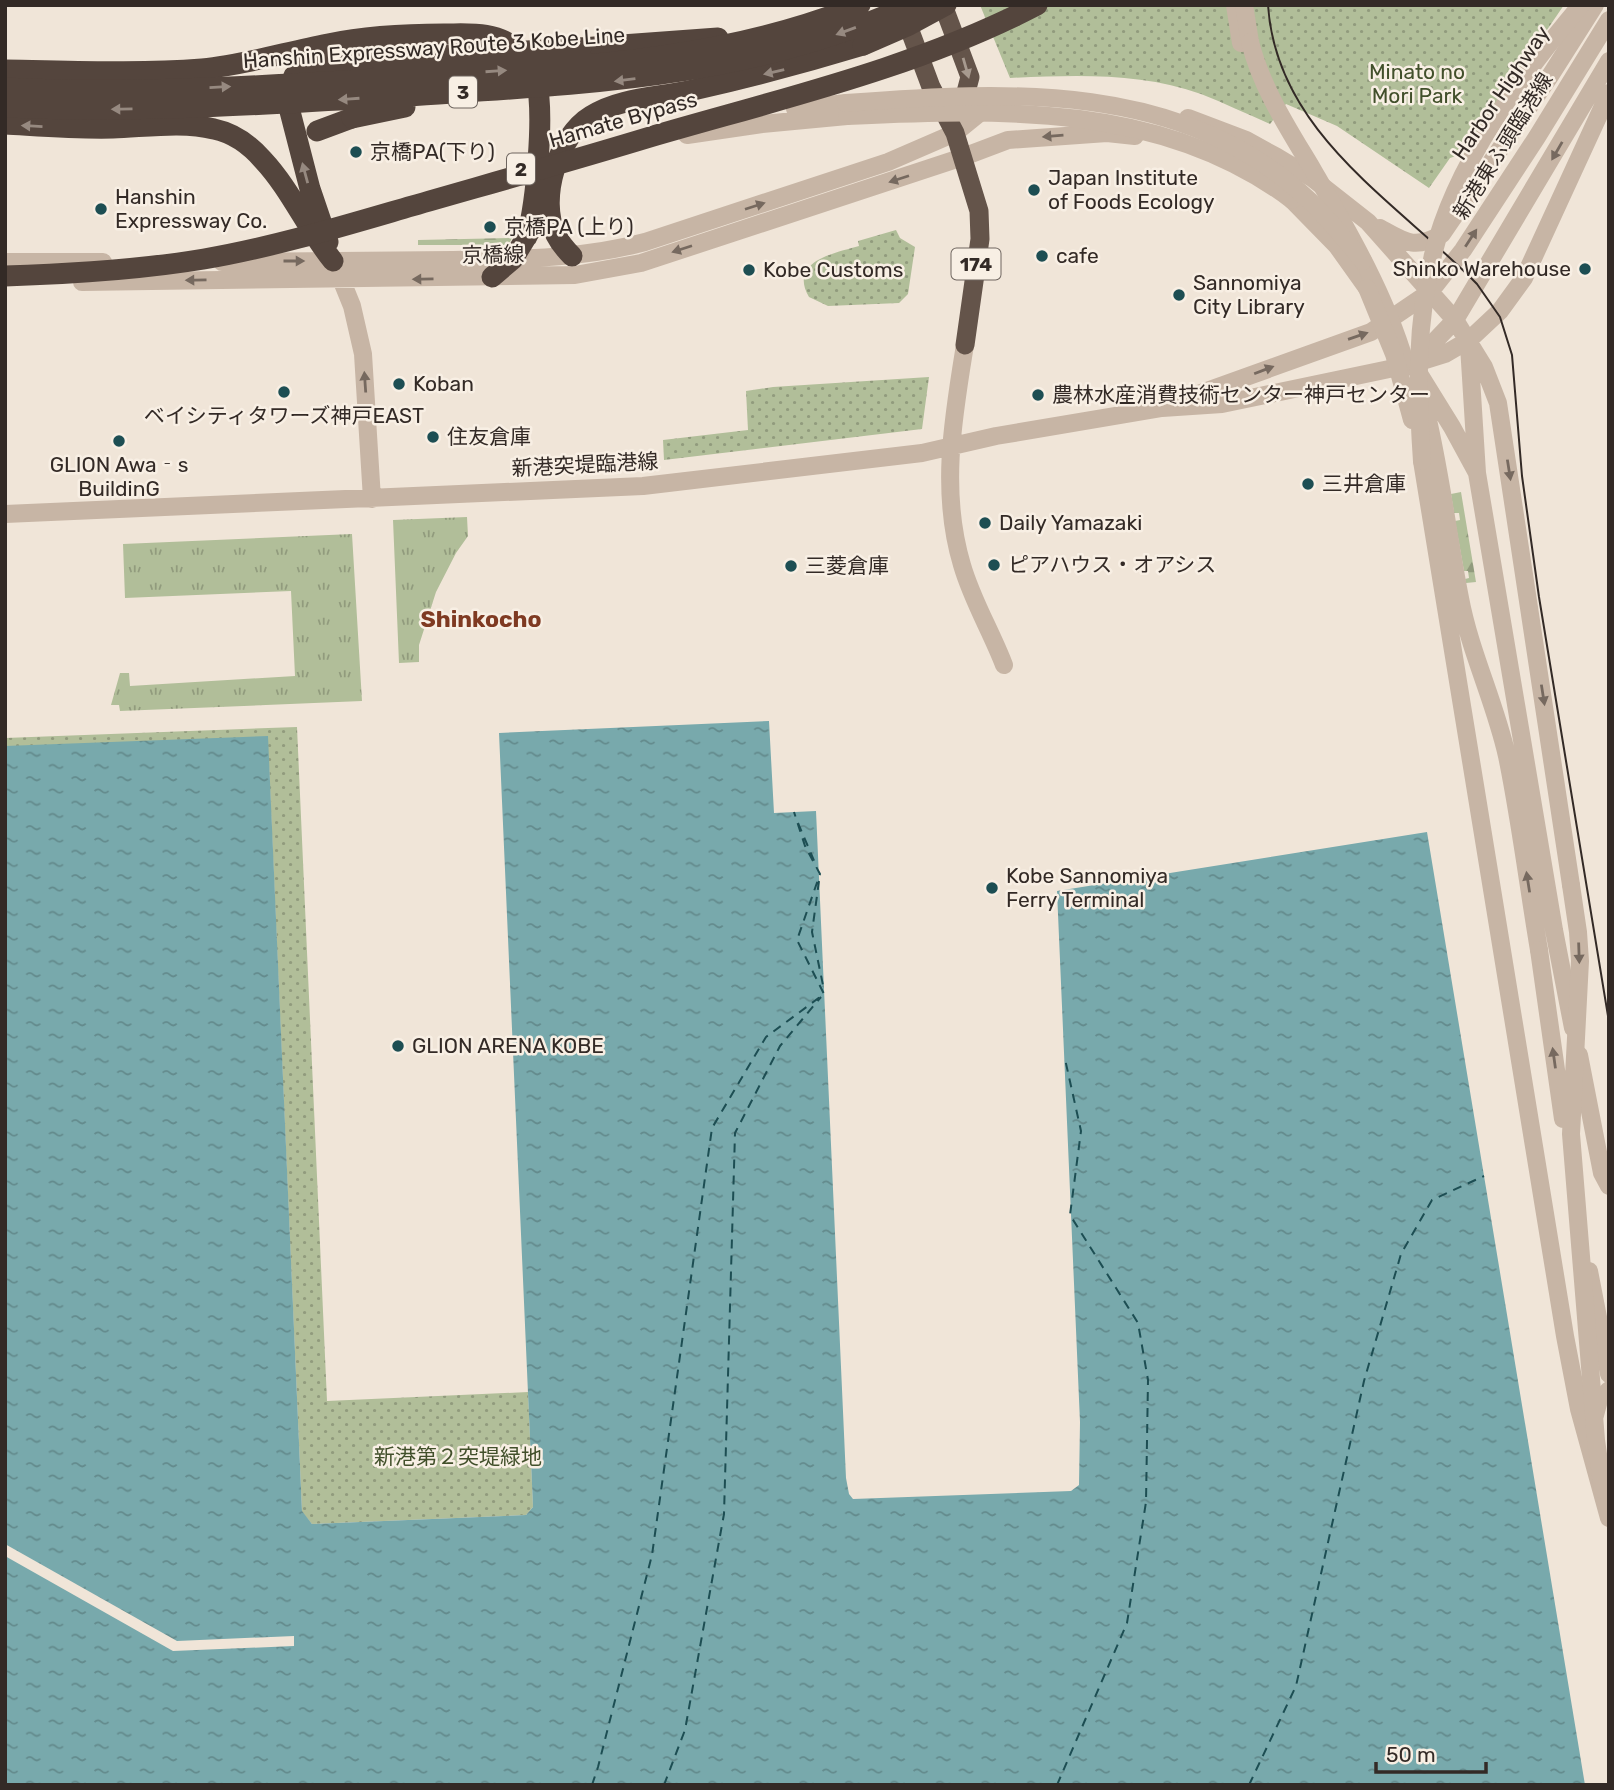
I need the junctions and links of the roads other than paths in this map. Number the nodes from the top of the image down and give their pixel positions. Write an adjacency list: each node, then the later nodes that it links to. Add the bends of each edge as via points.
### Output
1 (901, 5): 21 (highway, 174, via 931,87)
2 (910, 5): 14 (highway, Hanshin Expressway Route 3 Kobe Line / 3, one-way to 14, bridge, via 831,36 734,63)
3 (944, 5): 21 (highway, one-way to 21, via 970,77); 24 (highway, one-way to 24, bridge, via 863,45 784,70 606,107 566,139)
4 (1023, 5): 20 (highway, Hamate Bypass / 2, via 879,63)
5 (1037, 5): 22 (highway, Hamate Bypass / 2, bridge, via 947,46 882,69)
6 (1235, 5): 38 (street, bridge, via 1241,43 1261,100)
7 (1244, 5): 31 (street, bridge, via 1256,68 1269,96)
8 (1581, 5): 47 (street, Harbor Highway, bridge, via 1545,48 1467,164 1441,230 1427,280 1419,340 1418,407)
9 (1594, 5): 26 (street, via 1442,234 1415,244); 47 (street, Harbor Highway, via 1553,53 1476,167 1448,234 1430,317)
10 (857, 6): 15 (highway, Hanshin Expressway Route 3 Kobe Line / 3, one-way to 10, bridge, via 214,88 666,57 793,29); 33 (highway, 3, one-way to 10, bridge, via 288,106 287,89 294,76 306,68 379,59 697,40 761,30)
11 (1609, 20): 39 (street, 新港東ふ頭臨港線, one-way to 11, via 1464,250)
12 (1609, 61): 16 (street)
13 (5, 70): 24 (highway, via 204,69 382,36 480,34 514,47 529,64 538,91)
14 (553, 87): 17 (highway, Hanshin Expressway Route 3 Kobe Line / 3, one-way to 17, bridge, via 215,107); 19 (highway, bridge, via 411,106 352,118)
15 (5, 88)
16 (1600, 92): 41 (street, one-way to 41); 42 (street, via 1524,278 1500,311)
17 (5, 107)
18 (5, 124): 33 (highway, one-way to 18, via 277,177 262,159 226,132 197,126)
19 (317, 131)
20 (653, 131): 31 (street, bridge, via 801,108 919,98 1046,97 1111,104 1168,117 1218,138 1266,166 1309,201); 34 (highway, Hamate Bypass / 2, bridge, via 228,248 126,264)
21 (955, 133): 23 (highway, 174); 26 (street, 京橋線, via 990,105 1011,101 1153,110 1236,135 1312,178); 29 (street, 京橋線, one-way to 21, via 645,242 888,162)
22 (596, 153): 35 (highway, Hamate Bypass / 2, bridge, via 278,243 102,271); 38 (street, bridge, via 717,130 847,116 1026,115 1134,128 1192,144 1267,181 1337,246)
23 (964, 157): 36 (street, 京橋線, one-way to 36, via 641,263 575,275); 40 (street, 京橋線, one-way to 23, via 1378,286 1311,213 1283,191 1209,155 1158,140 1107,133 1008,140); 43 (highway, 174, via 980,229)
24 (544, 182): 25 (highway); 27 (highway); 28 (highway)
25 (543, 208): 27 (highway); 28 (highway)
26 (1368, 222): 39 (street)
27 (555, 233): 29 (highway)
28 (527, 237): 30 (highway)
29 (572, 256): 30 (street, 京橋線)
30 (513, 259): 33 (street, 京橋線); 36 (highway)
31 (1363, 261): 47 (street, bridge, via 1402,351)
32 (5, 262): 33 (street, 京橋線, one-way to 33)
33 (337, 270): 36 (street, 京橋線, one-way to 33); 37 (street, 京橋線, one-way to 37); 49 (street, one-way to 33, via 363,354)
34 (5, 271)
35 (5, 276)
36 (492, 277)
37 (5, 283)
38 (1367, 288): 47 (street, bridge, via 1394,354)
39 (1430, 292): 40 (street, 新港突堤臨港線); 41 (street)
40 (1395, 317): 44 (street, 京橋線); 45 (street, 新港突堤臨港線, one-way to 40, via 1371,332)
41 (1455, 320): 42 (street); 44 (street)
42 (1469, 340): 44 (street, 新港突堤臨港線, via 1446,354); 48 (street); 54 (street, one-way to 54, bridge, via 1498,403 1578,932 1571,1134)
43 (965, 345): 46 (street)
44 (1413, 364): 45 (street, 新港突堤臨港線, via 1222,404); 48 (street); 53 (street, one-way to 44, bridge, via 1507,757 1460,599 1433,440)
45 (1162, 408): 46 (street, 新港突堤臨港線)
46 (951, 446): 49 (street, 新港突堤臨港線, via 653,485); 51 (street, via 949,485 961,564)
47 (1426, 460): 58 (street, bridge)
48 (1476, 473): 52 (street, via 1554,930 1602,1173)
49 (372, 499): 50 (street, 新港突堤臨港線)
50 (5, 514)
51 (1004, 664)
52 (1609, 1186)
53 (1574, 1199): 55 (street, bridge); 58 (street, bridge)
54 (1590, 1353): 55 (street, bridge); 57 (street, bridge)
55 (1609, 1374)
56 (1609, 1390): 57 (street, via 1599,1400)
57 (1595, 1415): 58 (street, bridge)
58 (1602, 1491): 59 (street); 60 (street)
59 (1609, 1511)
60 (1609, 1518)

